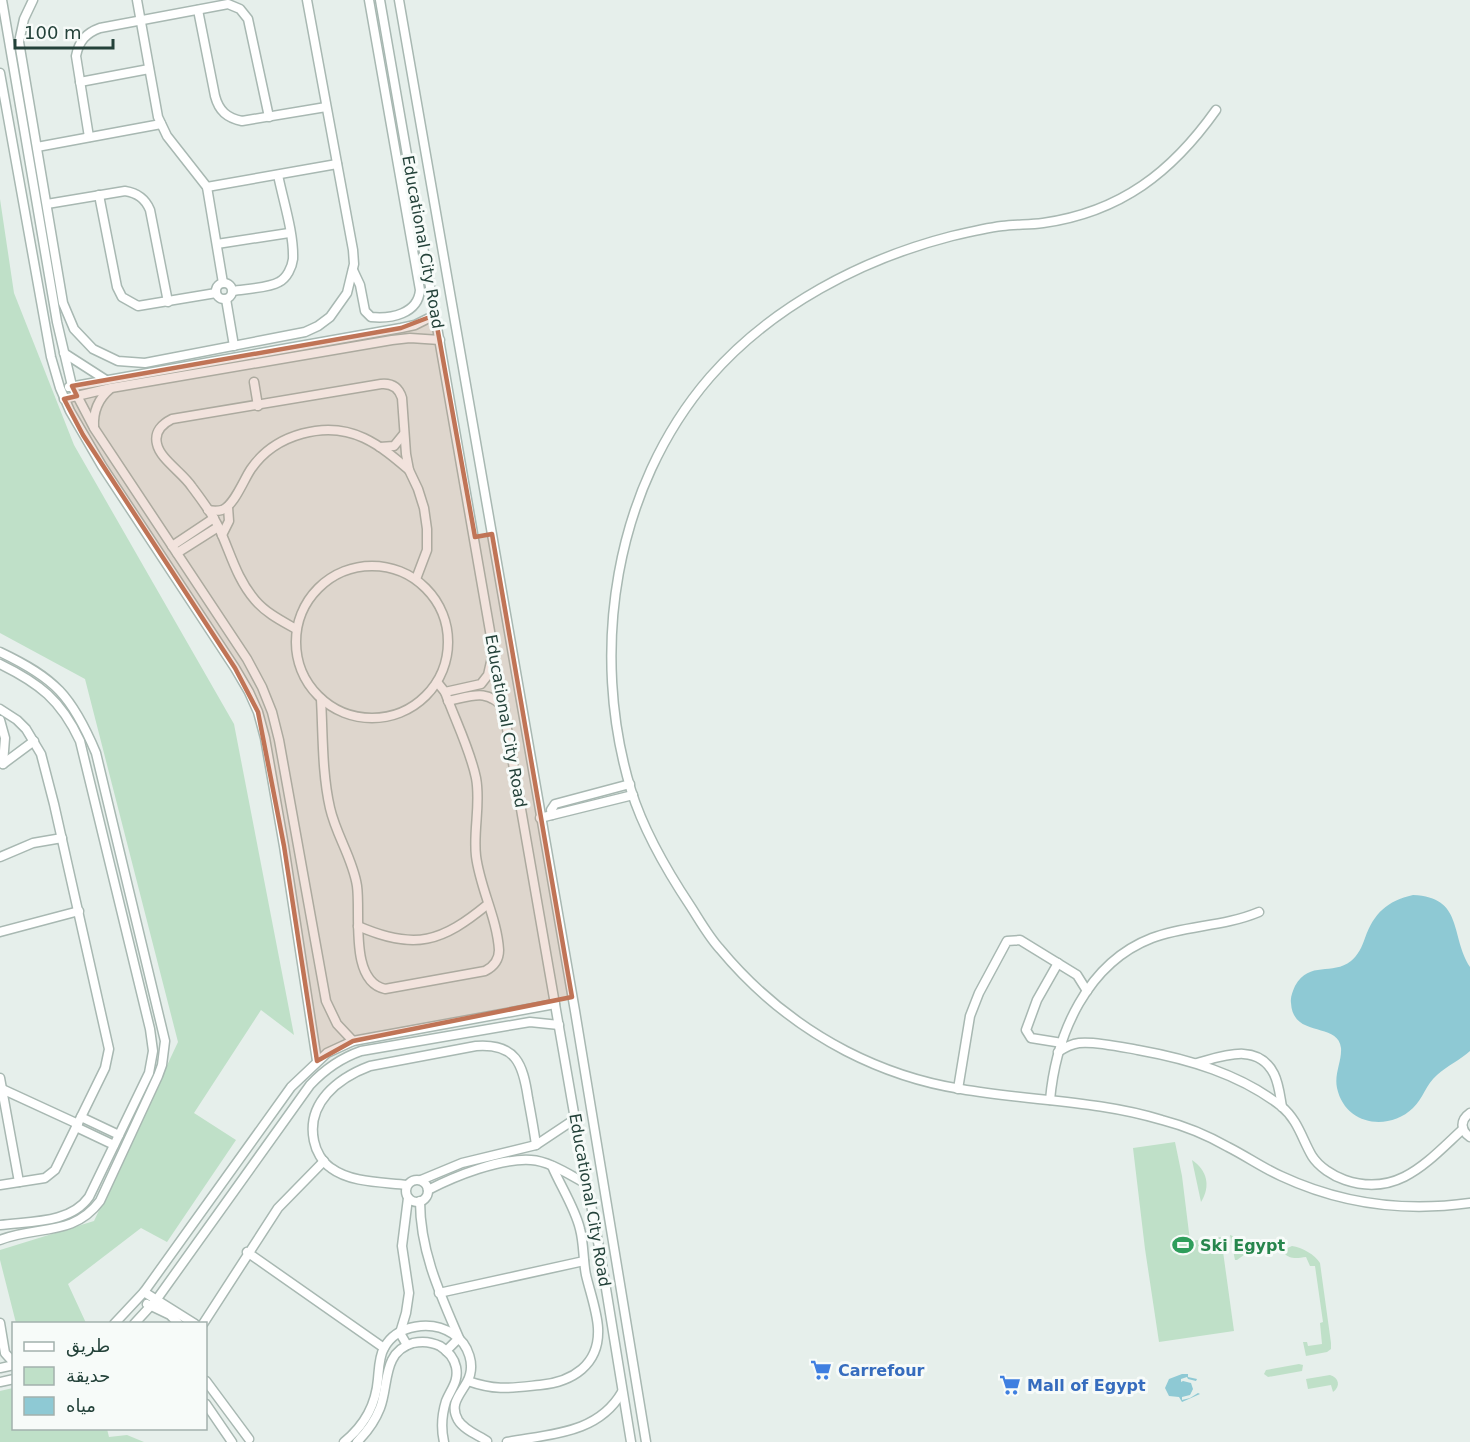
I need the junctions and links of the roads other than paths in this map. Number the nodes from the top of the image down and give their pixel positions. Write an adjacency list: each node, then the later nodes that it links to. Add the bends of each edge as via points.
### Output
1 (2, 0): 18 (street)
2 (33, 0): 20 (street, via 19,42)
3 (137, 0): 9 (street)
4 (307, 0): 13 (street)
5 (369, 0): 28 (street, via 419,298 404,313 371,318 365,311)
6 (380, 0): 34 (street, Educational City Road)
7 (399, 0): 51 (street, Educational City Road)
8 (198, 10): 9 (street); 15 (street, via 218,106 232,119); 15 (street, via 228,4 245,14)
9 (140, 20): 10 (street); 12 (street, via 100,28 83,38 76,56)
10 (149, 69): 12 (street); 16 (street)
11 (0, 73): 19 (street)
12 (80, 82): 17 (street)
13 (326, 108): 15 (street); 21 (street)
14 (1216, 110): 71 (street, via 1195,140 1170,165 1109,205 1040,224 1004,225 957,234 866,265 783,312 711,376 685,410 654,466 630,526 621,568 613,614 611,661 621,754)
15 (269, 117)
16 (161, 124): 17 (street); 23 (street)
17 (89, 136): 20 (street)
18 (25, 139): 19 (street); 37 (street)
19 (12, 141): 41 (street, via 44,325)
20 (37, 147): 25 (street)
21 (338, 164): 22 (street); 28 (street)
22 (278, 175): 23 (street); 26 (street)
23 (207, 187): 27 (street)
24 (99, 195): 25 (street); 33 (street, via 132,192 147,204); 33 (street, via 119,292 138,306)
25 (46, 204): 36 (street, via 65,310 74,329 93,349 118,361 146,363)
26 (290, 233): 27 (street); 30 (street, via 293,258 284,278 279,283)
27 (217, 243): 29 (street)
28 (353, 270): 36 (street, via 339,306 318,326)
29 (223, 283): 30 (street); 31 (street)
30 (233, 291): 32 (street)
31 (216, 293): 32 (street); 33 (street)
32 (226, 299): 36 (street)
33 (168, 302)
34 (435, 315): 35 (street, Educational City Road); 39 (street, via 401,328)
35 (440, 340): 39 (street, via 410,338); 53 (street, Educational City Road)
36 (234, 346)
37 (64, 353): 39 (street); 40 (street)
38 (254, 382): 44 (street)
39 (109, 384): 40 (street); 42 (street); 45 (street, via 93,418)
40 (72, 386): 41 (street); 42 (street)
41 (60, 388): 43 (street)
42 (77, 396): 43 (street); 45 (street)
43 (64, 399): 95 (street, via 102,466 235,668 258,712 284,846)
44 (258, 406): 46 (street, via 387,383 397,388 402,398); 50 (street, via 172,419 157,433 160,453 190,483)
45 (94, 428): 54 (street)
46 (403, 435): 47 (street, via 394,446); 48 (street)
47 (380, 447): 48 (street); 49 (street, via 342,431 322,430 283,441 252,467)
48 (409, 470): 55 (street, via 424,508 427,529 427,550)
49 (228, 507): 50 (street); 52 (street, via 229,521)
50 (213, 518): 52 (street); 54 (street)
51 (492, 534): 53 (street); 74 (street, Educational City Road)
52 (222, 536): 56 (street, via 239,577 252,596 268,613)
53 (475, 537): 57 (street, Educational City Road)
54 (174, 549): 92 (street, via 247,659 272,712 326,1001 337,1024)
55 (416, 579): 56 (street, via 381,566 343,571 312,594); 60 (street, via 438,602 445,616 449,648)
56 (296, 629): 64 (street, via 297,659 309,686)
57 (494, 651): 61 (street); 67 (street, Educational City Road)
58 (0, 652): 124 (street, via 50,680 85,725 96,753 165,1053 158,1077 100,1201 86,1217 66,1226)
59 (0, 664): 106 (street, via 25,676 52,697 72,725 84,757 152,1040 149,1073)
60 (437, 682): 62 (street); 64 (street, via 417,705 384,718 349,715)
61 (482, 684): 62 (street); 63 (street)
62 (445, 692): 65 (street)
63 (484, 694): 65 (street); 67 (street)
64 (321, 699): 80 (street, via 327,793 357,886)
65 (448, 701): 77 (street, via 476,778 476,855)
66 (0, 709): 69 (street, via 17,720)
67 (504, 709): 86 (street, Educational City Road)
68 (0, 720): 70 (street, via 4,738)
69 (34, 741): 70 (street); 75 (street, via 45,768)
70 (2, 766)
71 (630, 784): 72 (street); 73 (street, via 555,804)
72 (633, 795): 73 (street); 99 (street, via 652,843 675,884 716,945 749,981 788,1014 845,1050 896,1072)
73 (552, 815): 74 (street)
74 (540, 818): 87 (street, Educational City Road)
75 (62, 838): 76 (street, via 33,843); 78 (street)
76 (0, 857)
77 (488, 904): 80 (street, via 456,928 424,939 390,938); 80 (street, via 498,944 498,957 490,968 386,989 372,983 366,971)
78 (79, 911): 81 (street); 104 (street, via 109,1049 105,1068)
79 (1259, 912): 84 (street, via 1233,922 1151,938)
80 (358, 926)
81 (0, 932)
82 (1058, 963): 83 (street); 94 (street, via 1037,1000 1026,1030 1031,1038); 99 (street, via 1020,940 1011,939 1004,944 970,1016)
83 (1077, 975): 84 (street); 85 (street)
84 (1098, 975): 85 (street)
85 (1087, 991): 90 (street)
86 (553, 993): 87 (street, via 564,1000); 88 (street, Educational City Road)
87 (572, 997): 91 (street, Educational City Road)
88 (555, 1004): 89 (street, Educational City Road); 92 (street)
89 (560, 1028): 91 (street); 103 (street, Educational City Road); 111 (street, via 524,1023 351,1054 310,1085)
90 (1068, 1028): 93 (street); 94 (street)
91 (579, 1035): 155 (street, Educational City Road)
92 (353, 1041): 95 (street)
93 (1080, 1043): 94 (street); 96 (street)
94 (1060, 1048): 100 (street)
95 (317, 1061): 109 (street, via 291,1087)
96 (1197, 1063): 101 (street, via 1241,1082); 101 (street, via 1241,1052 1260,1059 1274,1074)
97 (0, 1078): 98 (street)
98 (2, 1089): 104 (street); 115 (street)
99 (958, 1089): 100 (street)
100 (1050, 1100): 122 (street, via 1127,1109 1167,1121 1226,1145 1281,1177 1337,1196 1394,1206)
101 (1282, 1107): 105 (street, via 1321,1166 1342,1179 1367,1185 1392,1182 1414,1172)
102 (1470, 1113): 105 (street, via 1464,1118)
103 (575, 1119): 110 (street); 116 (street, Educational City Road)
104 (78, 1122): 106 (street); 108 (street); 115 (street, via 52,1173)
105 (1463, 1129): 107 (street)
106 (119, 1135): 108 (street)
107 (1470, 1137)
108 (114, 1145): 123 (street, via 89,1197 75,1212)
109 (248, 1145): 111 (street); 128 (street)
110 (536, 1145): 112 (street, via 521,1065 500,1048 476,1046 370,1066 345,1077 324,1095 313,1120 316,1148); 114 (street, via 462,1163)
111 (261, 1155): 129 (street)
112 (324, 1161): 118 (street, via 346,1175); 125 (street, via 278,1208)
113 (552, 1166): 116 (street); 119 (street, via 531,1160 506,1163 465,1174); 126 (street, via 581,1230)
114 (421, 1180): 118 (street); 119 (street)
115 (19, 1182): 117 (street)
116 (587, 1184): 144 (street, Educational City Road)
117 (0, 1185)
118 (407, 1185): 120 (street)
119 (428, 1190): 121 (street)
120 (408, 1198): 121 (street); 136 (street, via 402,1246 409,1293)
121 (420, 1201): 127 (street, via 421,1230)
122 (1470, 1203)
123 (0, 1225)
124 (0, 1240)
125 (247, 1252): 134 (street); 139 (street)
126 (584, 1261): 127 (street); 142 (street, via 598,1328 594,1353 588,1363 557,1384 501,1390)
127 (440, 1293): 137 (street)
128 (142, 1296): 129 (street); 130 (street)
129 (154, 1303): 131 (street); 132 (street); 133 (street)
130 (115, 1322)
131 (135, 1322)
132 (178, 1322)
133 (193, 1322)
134 (203, 1322)
135 (0, 1323): 141 (street, via 5,1353)
136 (400, 1333): 137 (street, via 426,1326 444,1329); 138 (street); 139 (street)
137 (459, 1338): 140 (street); 142 (street, via 471,1362)
138 (407, 1346): 140 (street, via 432,1343); 146 (street, via 389,1365 381,1404)
139 (384, 1348): 146 (street)
140 (446, 1351): 151 (street, via 455,1363 457,1377 443,1413)
141 (12, 1362)
142 (468, 1381): 152 (street, via 455,1402 457,1418)
143 (207, 1382): 147 (street)
144 (622, 1391): 153 (street, via 604,1415 587,1425); 154 (street, Educational City Road)
145 (207, 1405): 148 (street)
146 (371, 1418): 149 (street); 150 (street)
147 (252, 1441): 148 (street, via 241,1438)
148 (234, 1442)
149 (344, 1442)
150 (357, 1442)
151 (444, 1442)
152 (488, 1442)
153 (507, 1442)
154 (631, 1442)
155 (646, 1442)

